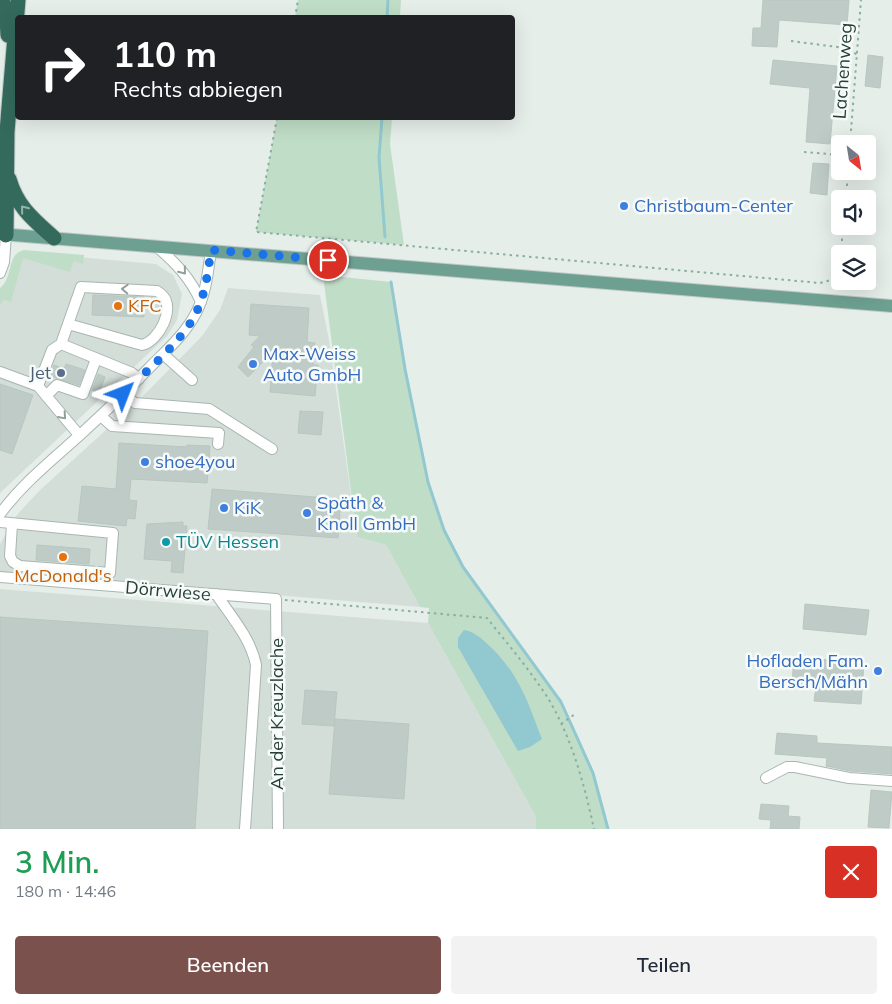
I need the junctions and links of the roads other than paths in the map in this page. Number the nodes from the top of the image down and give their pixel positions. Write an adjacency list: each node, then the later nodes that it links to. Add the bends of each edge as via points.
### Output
1 (2, 0): 5 (highway, via 8,38)
2 (18, 0): 3 (highway)
3 (17, 15)
4 (15, 36): 6 (highway)
5 (0, 115)
6 (6, 170): 7 (highway); 8 (highway, one-way to 6, via 20,204)
7 (3, 235): 8 (main road); 11 (street, via 4,262)
8 (54, 238): 9 (main road)
9 (157, 247): 10 (main road); 12 (street, one-way to 12, via 184,272)
10 (211, 250): 12 (street); 13 (main road)
11 (0, 274)
12 (201, 302): 16 (street, via 188,326)
13 (892, 306)
14 (68, 324): 14 (street, one-way to 14, via 142,345 160,332 165,322 167,303 164,296 156,291 81,287); 15 (street)
15 (61, 344): 17 (street); 21 (street, via 52,350)
16 (163, 354): 19 (street); 20 (street)
17 (96, 359): 19 (street); 23 (street, via 83,394 57,385)
18 (0, 372): 21 (street)
19 (139, 379): 22 (street)
20 (192, 380)
21 (38, 386): 23 (street)
22 (123, 394): 24 (street); 27 (street, via 135,403 209,409)
23 (46, 396): 25 (street, one-way to 25)
24 (101, 416): 25 (street); 26 (street, via 112,426 219,433)
25 (80, 435): 28 (street, via 34,475)
26 (218, 444)
27 (272, 449)
28 (0, 514)
29 (0, 522): 30 (street)
30 (12, 524): 30 (street, via 113,532 110,573 20,566 10,556)
31 (0, 577): 32 (street, Dörrwiese)
32 (216, 594): 33 (street, Dörrwiese); 36 (street, via 254,653 256,665)
33 (276, 599): 37 (street, An der Kreuzlache)
34 (766, 778): 35 (street, via 787,767 795,767 828,775)
35 (892, 782)
36 (245, 829)
37 (278, 829)

